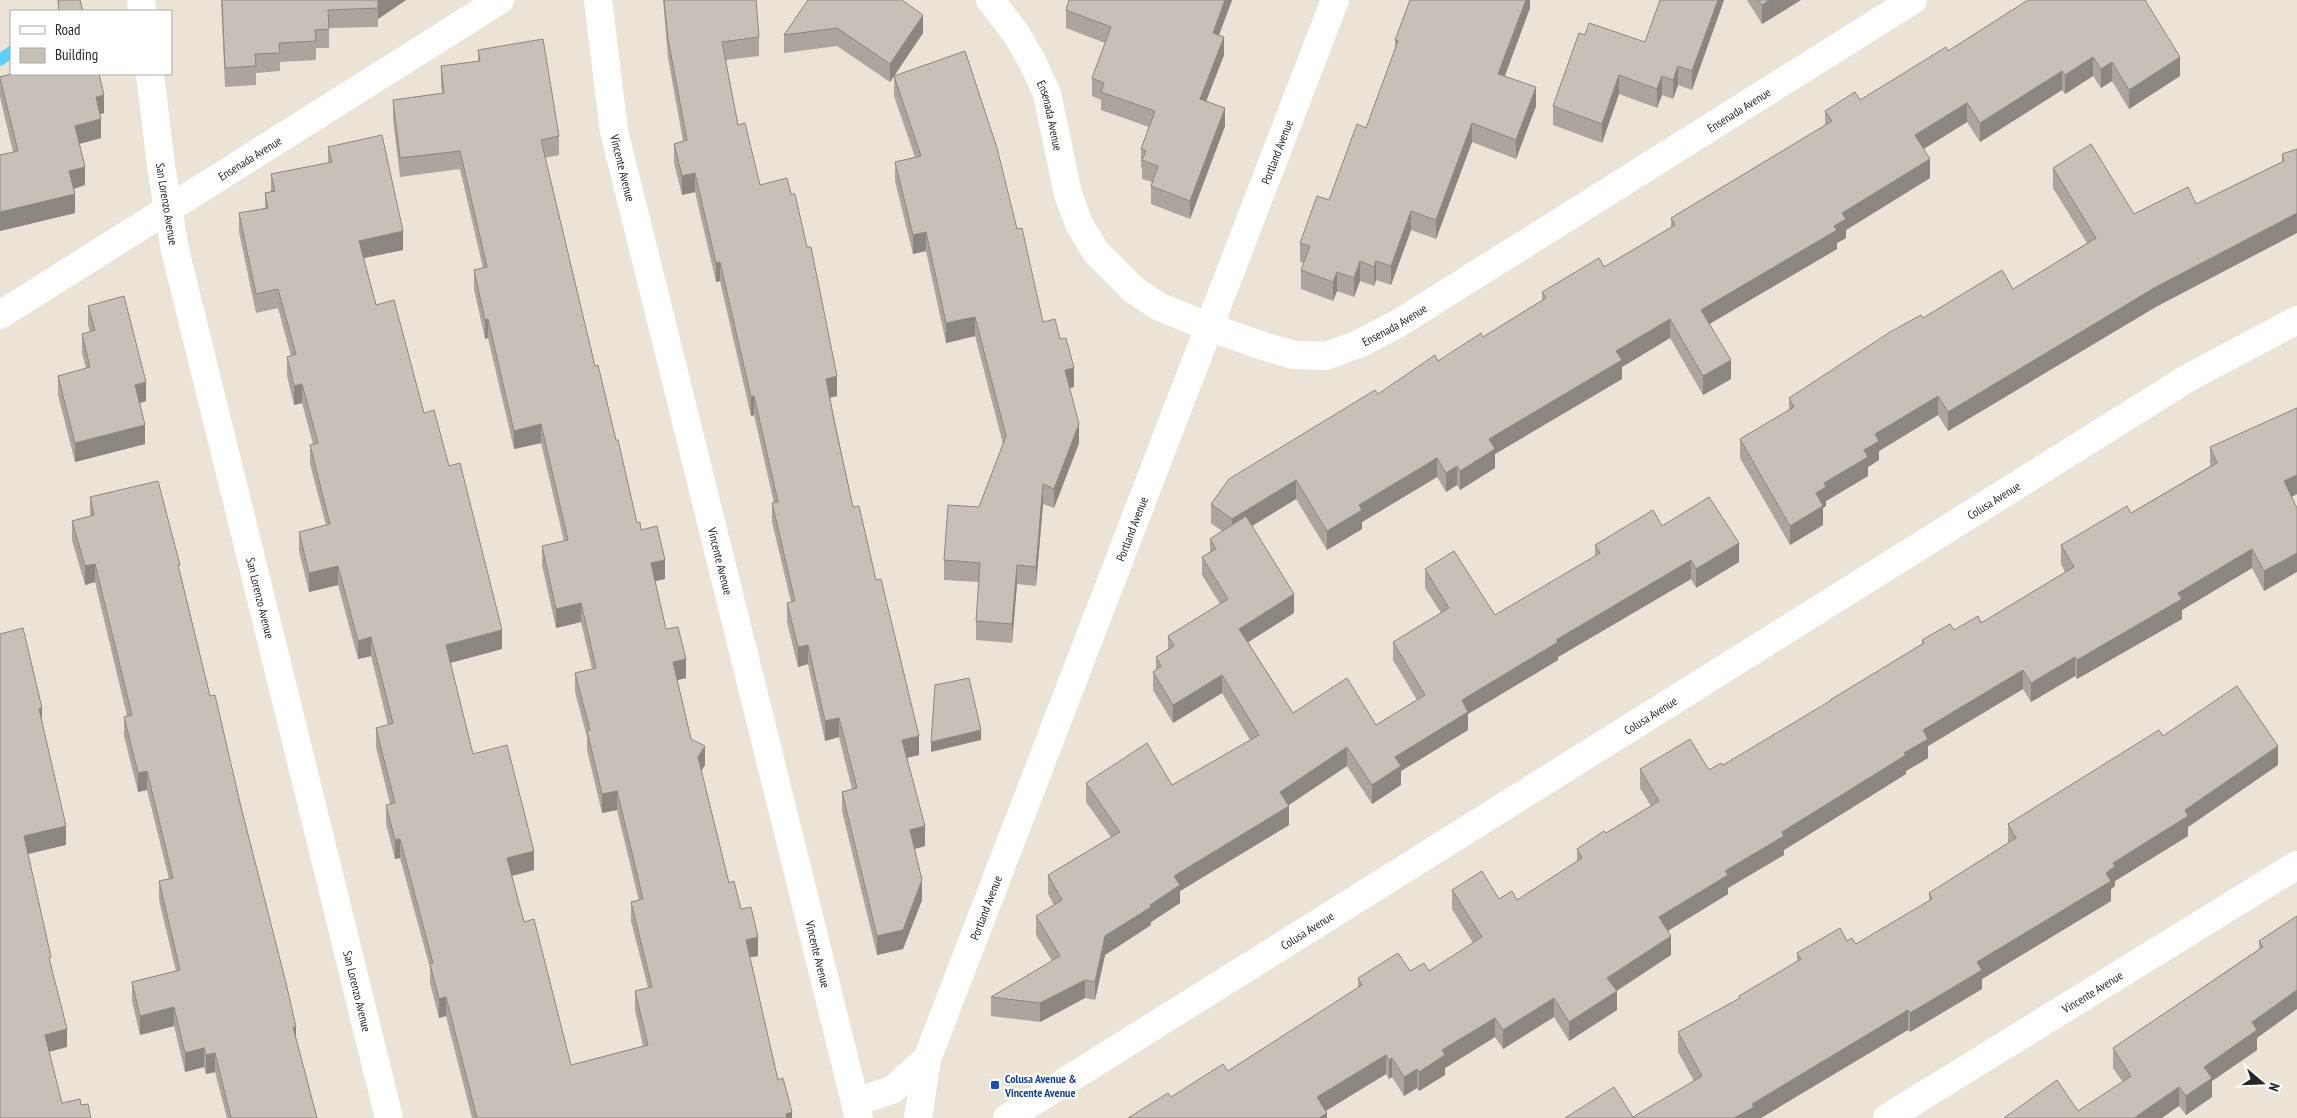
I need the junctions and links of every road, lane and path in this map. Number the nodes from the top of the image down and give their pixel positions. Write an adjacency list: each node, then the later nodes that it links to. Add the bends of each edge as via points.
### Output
1 (500, 0): 7 (street, Ensenada Avenue)
2 (598, 0): 13 (street, Vincente Avenue, via 614,131)
3 (990, 0): 10 (street, Ensenada Avenue, via 1015,32 1047,94 1068,194 1079,224 1096,252 1134,290 1158,306)
4 (1335, 0): 10 (street, Portland Avenue)
5 (1913, 0): 10 (street, Ensenada Avenue, via 1361,344 1326,356 1294,355)
6 (150, 75): 7 (street, San Lorenzo Avenue)
7 (169, 210): 8 (street, Ensenada Avenue); 14 (street, San Lorenzo Avenue, via 175,250)
8 (0, 315)
9 (2297, 320): 16 (street, Colusa Avenue, via 2188,378)
10 (1209, 327): 12 (street, Portland Avenue)
11 (2297, 866): 17 (street, Vincente Avenue)
12 (927, 1059): 13 (street, Portland Avenue, via 892,1090); 15 (street, Portland Avenue)
13 (857, 1110)
14 (389, 1118)
15 (918, 1118)
16 (1007, 1118)
17 (1887, 1118)

